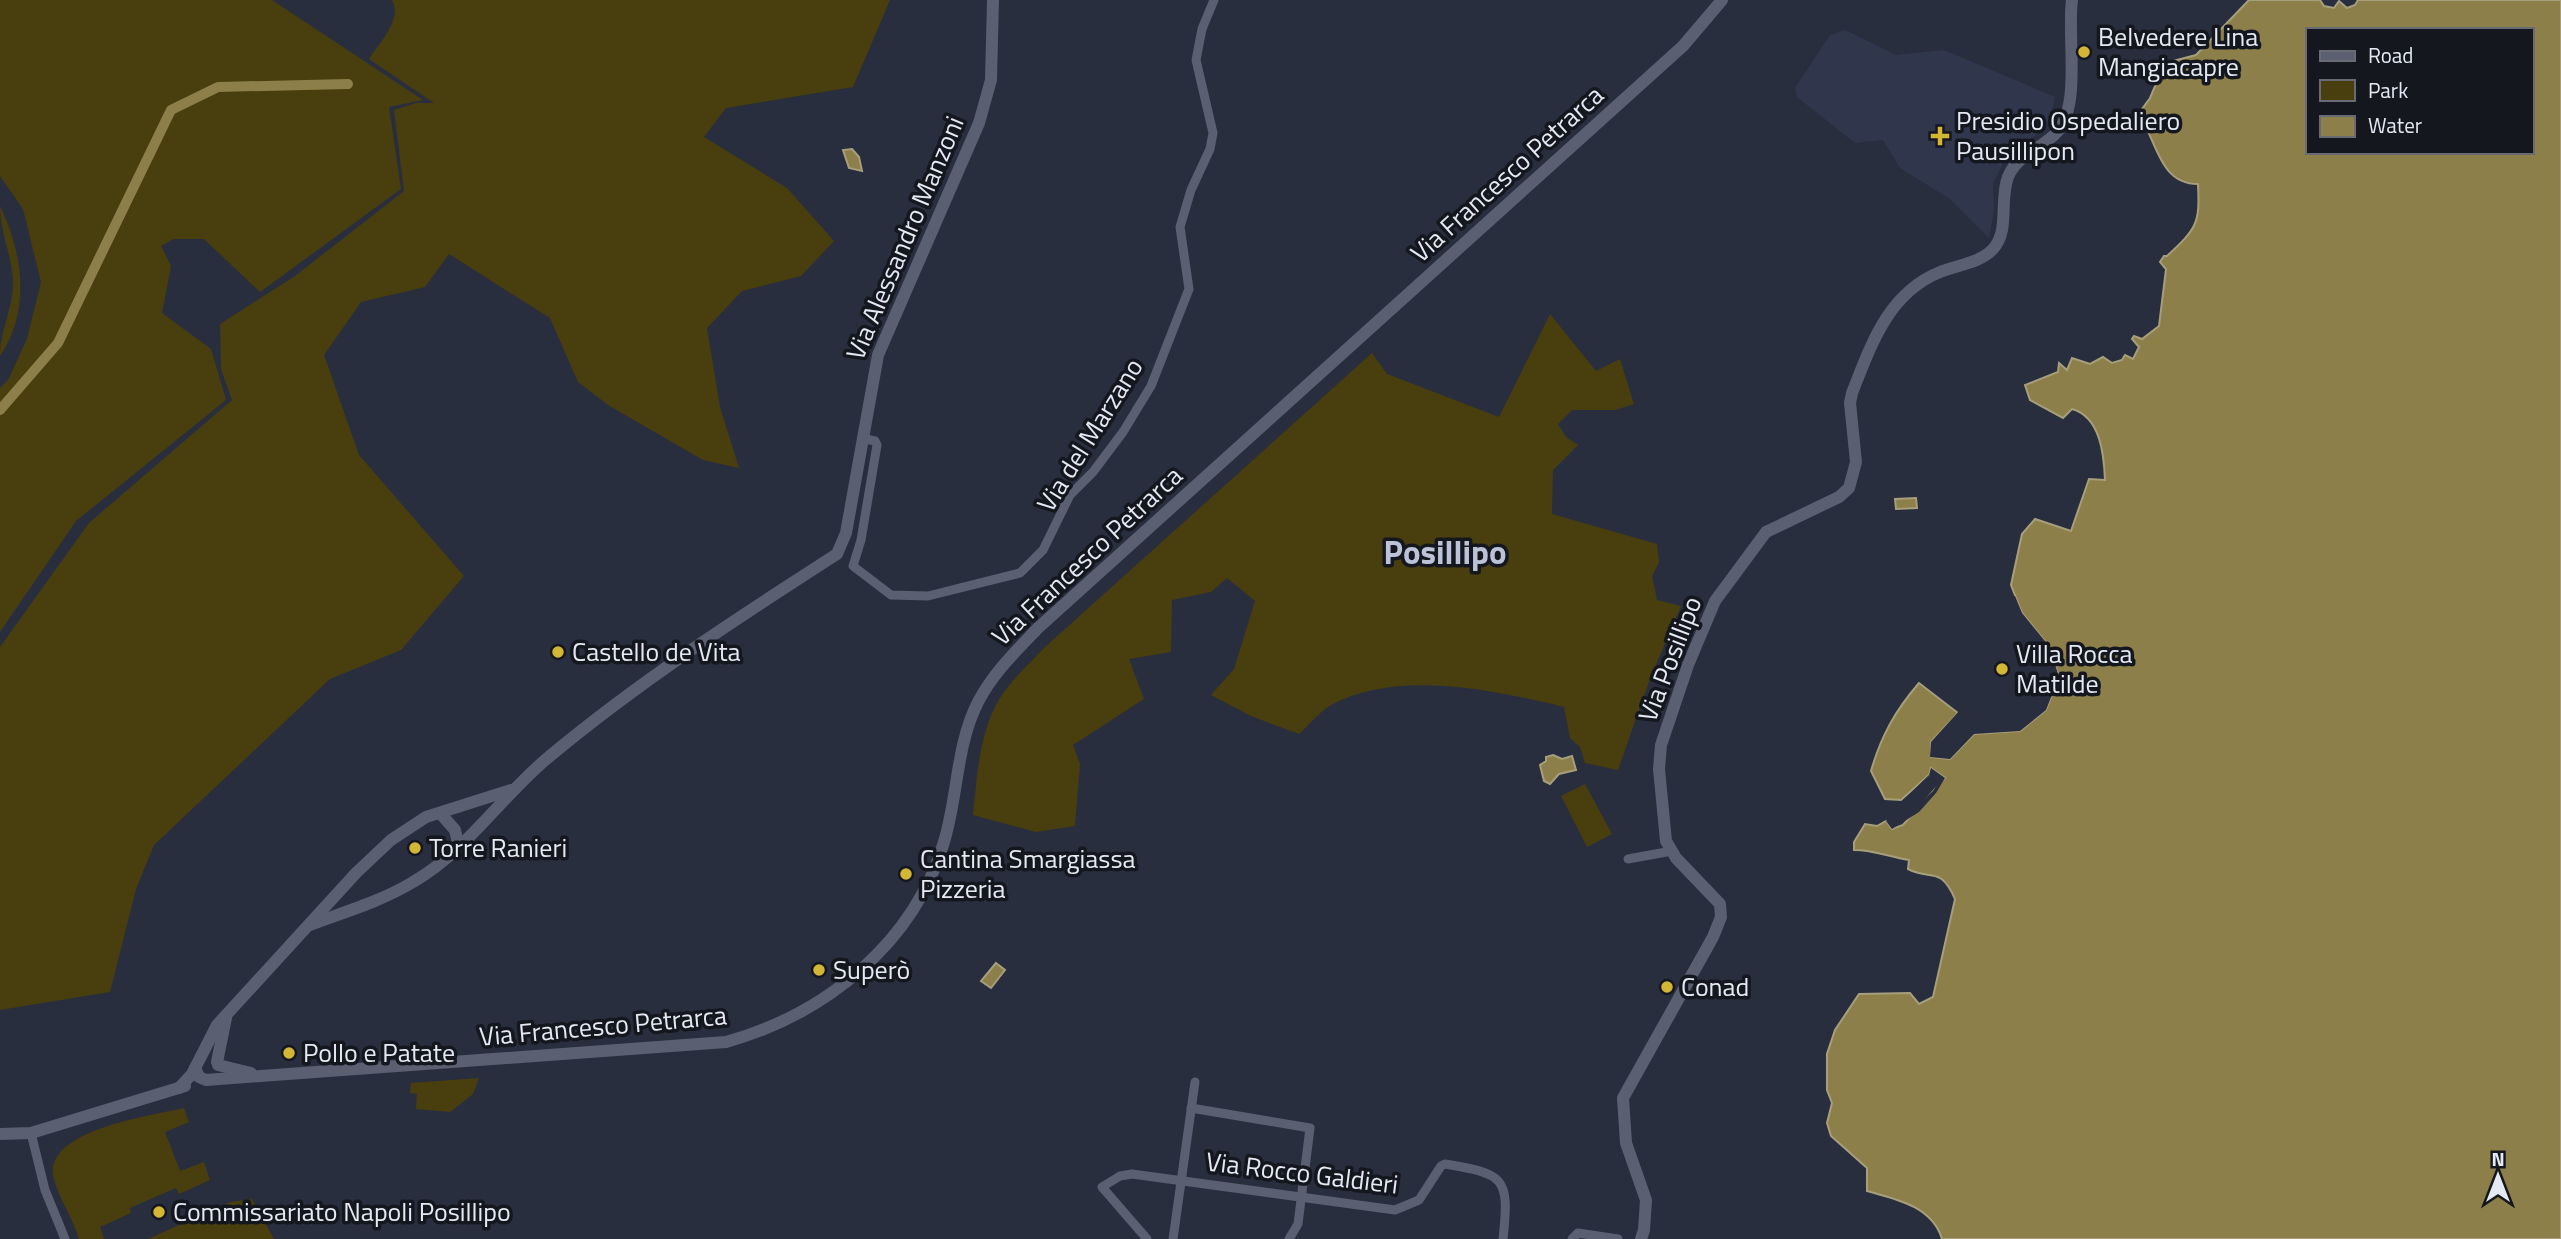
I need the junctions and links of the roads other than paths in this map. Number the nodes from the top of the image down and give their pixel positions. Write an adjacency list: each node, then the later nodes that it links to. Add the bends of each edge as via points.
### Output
1 (993, 0): 5 (street, Via Alessandro Manzoni, via 991,80 979,123 878,355)
2 (1214, 0): 5 (street, Via del Marzano, via 1196,60 1213,133 1180,227 1189,289 1186,299 1151,386 1101,462 1070,495 1043,550 1020,573 979,586 928,596 891,595 853,566 877,444)
3 (1722, 0): 17 (street, Via Francesco Petrarca, via 1684,46 1038,628 995,673 967,733 944,843 929,880 888,943 852,979 803,1012 726,1041)
4 (2071, 0): 9 (street, Via Posillipo, via 2067,111 2057,132 2010,171 1996,245 1975,260 1920,281 1890,311 1876,332 1852,393 1856,462 1849,488 1766,532 1710,610 1659,756 1664,826)
5 (862, 438): 6 (street, Via Alessandro Manzoni, via 846,533 837,554 712,635 575,736)
6 (515, 788): 7 (street, Via Alessandro Manzoni); 8 (street, Via Alessandro Manzoni)
7 (440, 813): 8 (street, via 455,830); 11 (street, Via Alessandro Manzoni, via 408,827)
8 (458, 847): 12 (street, Via Alessandro Manzoni, via 414,882)
9 (1672, 851): 10 (street); 33 (street, Via Posillipo, via 1716,899 1721,917 1623,1098 1626,1143 1646,1200)
10 (1628, 859)
11 (351, 878): 12 (street, via 353,892); 13 (street, Via Alessandro Manzoni)
12 (377, 899): 13 (street, Via Alessandro Manzoni)
13 (310, 925): 14 (street, Via Alessandro Manzoni)
14 (229, 1012): 15 (street, Via Alessandro Manzoni, via 209,1037); 16 (street, Via Alessandro Manzoni)
15 (198, 1063): 16 (street, via 211,1057); 18 (street, via 199,1077); 20 (street, Via Alessandro Manzoni)
16 (217, 1064): 17 (street, Via Francesco Petrarca); 18 (street, via 217,1074)
17 (266, 1075): 18 (street, Via Francesco Petrarca)
18 (209, 1080): 20 (street)
19 (1195, 1082): 21 (street)
20 (179, 1088): 22 (street)
21 (1191, 1108): 24 (street); 25 (street, via 1310,1128)
22 (31, 1133): 23 (street); 26 (street, via 45,1191)
23 (0, 1134)
24 (1181, 1180): 25 (street, Via Rocco Galdieri); 27 (street, Via Rocco Galdieri, via 1126,1174 1102,1187); 28 (street)
25 (1302, 1198): 29 (street, via 1298,1224); 30 (street, Via Rocco Galdieri, via 1395,1210 1419,1200 1443,1165 1485,1171 1502,1183)
26 (65, 1239)
27 (1147, 1239)
28 (1173, 1239)
29 (1289, 1239)
30 (1503, 1239)
31 (1572, 1239): 32 (street, via 1578,1233)
32 (1618, 1239)
33 (1641, 1239)

